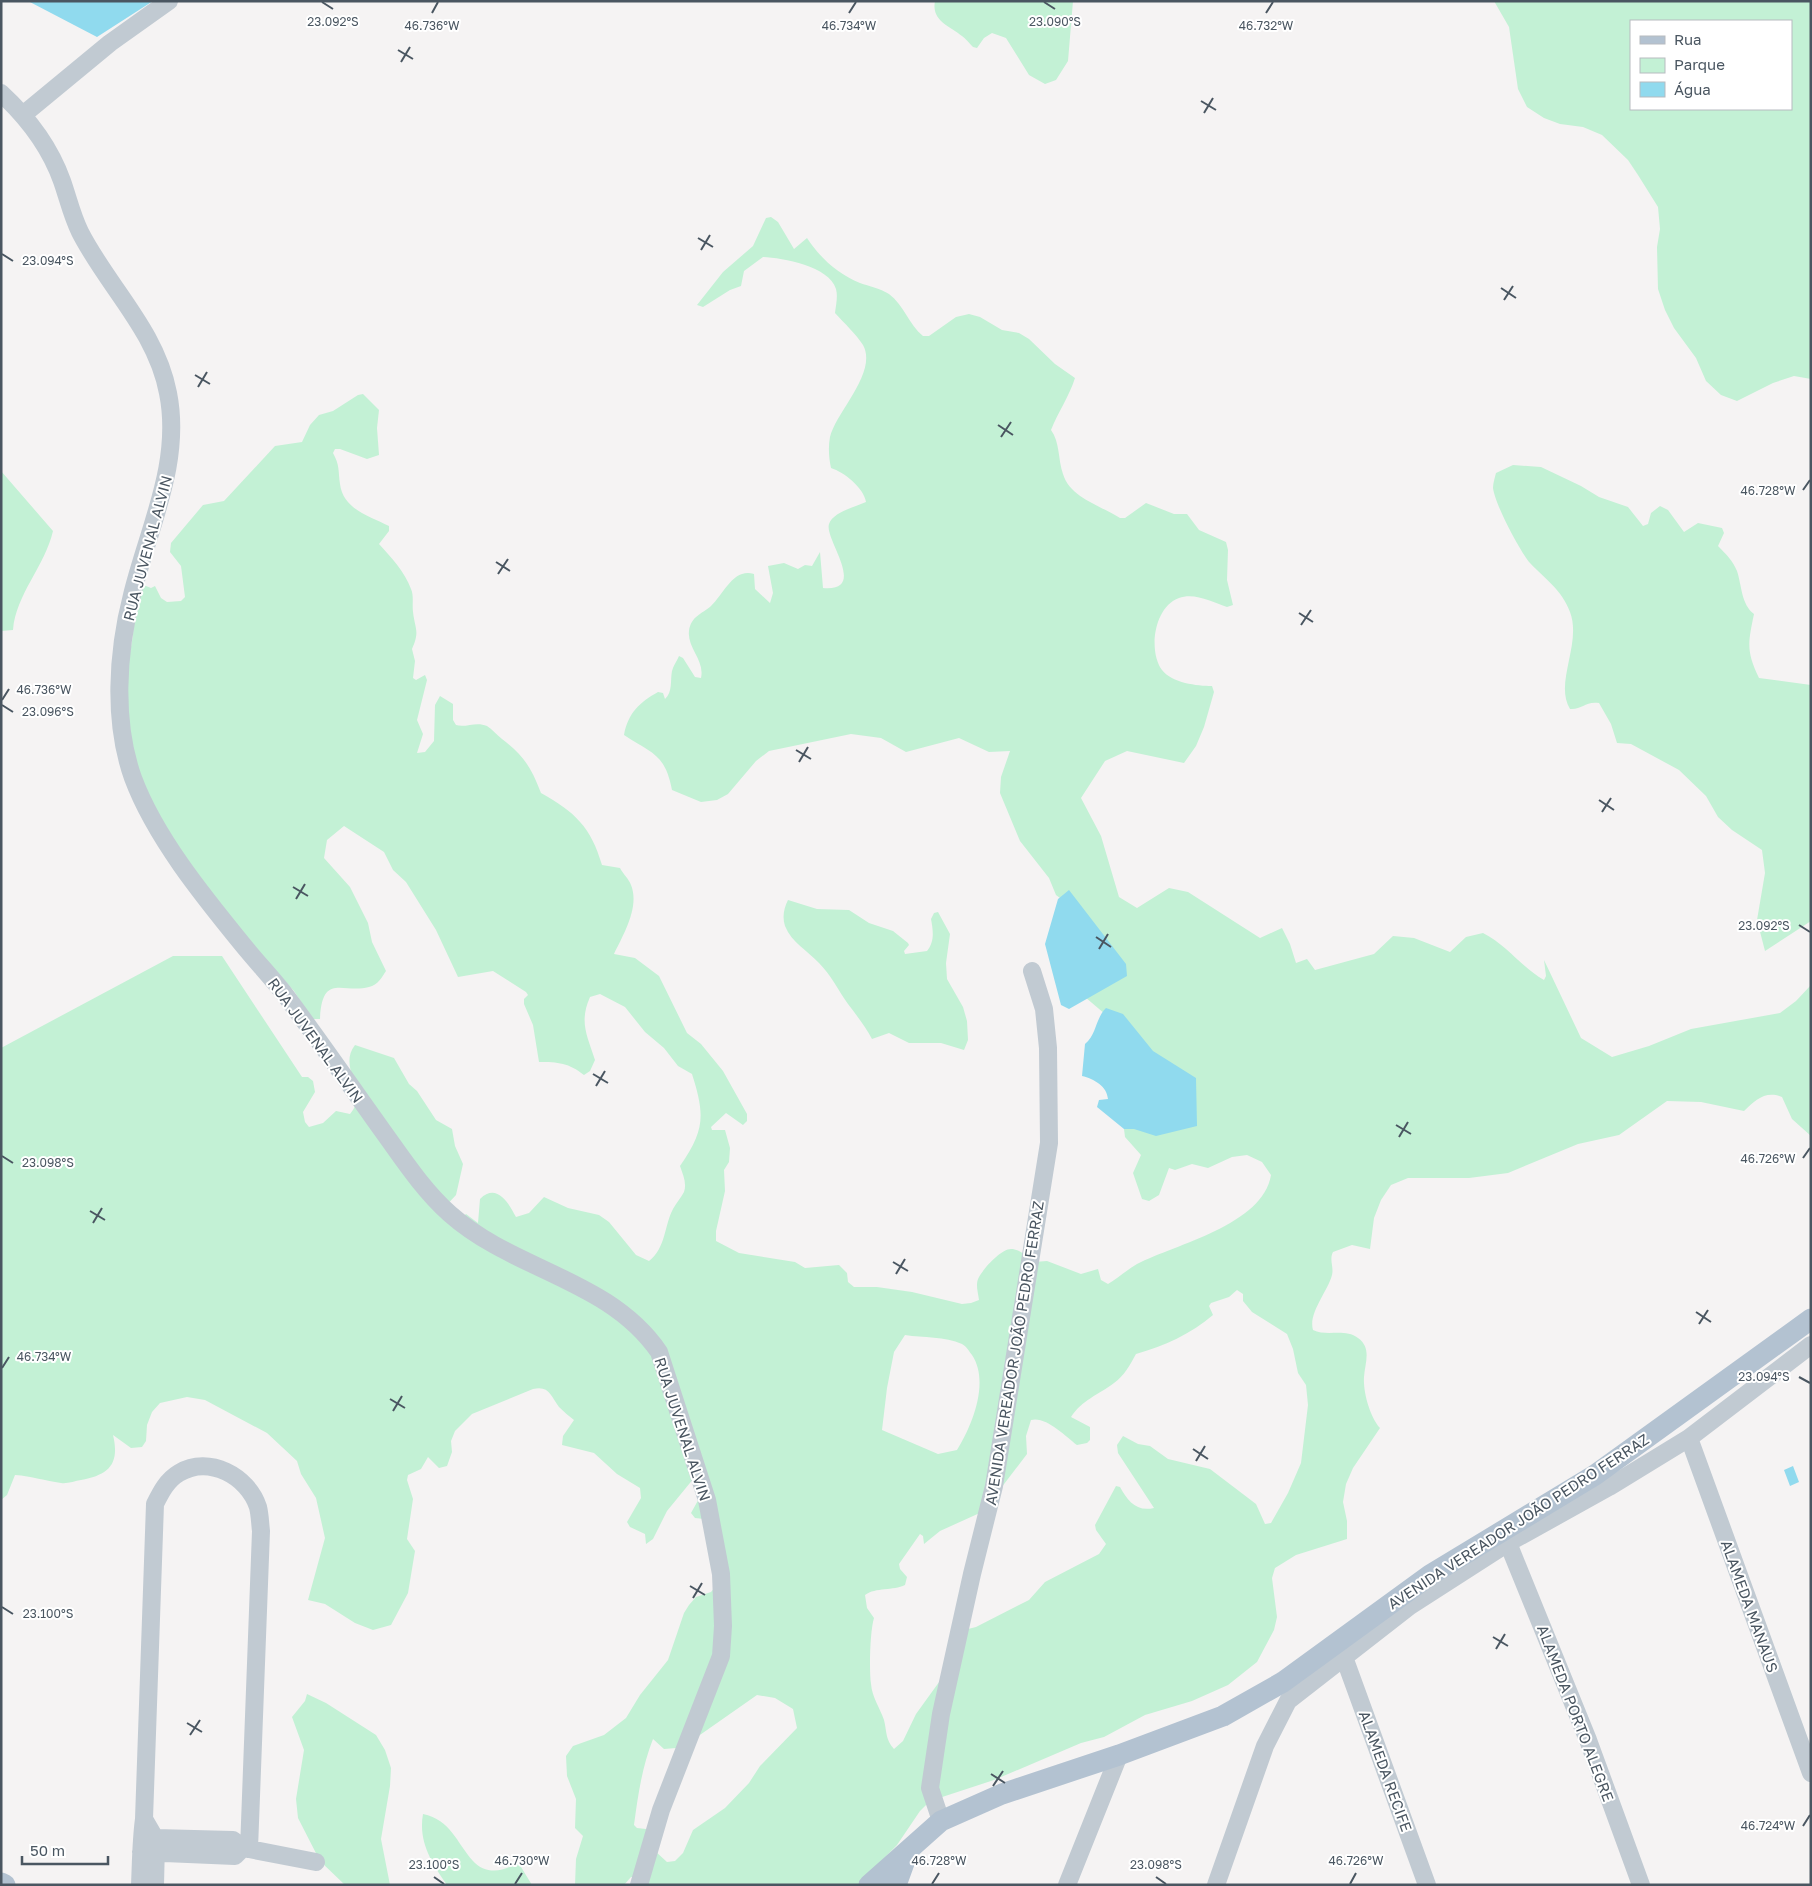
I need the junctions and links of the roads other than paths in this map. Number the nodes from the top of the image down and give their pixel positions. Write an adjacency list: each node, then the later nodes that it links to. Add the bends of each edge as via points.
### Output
1 (168, 1): 3 (street, via 110,43)
2 (1, 93): 3 (street, RUA JUVENAL ALVIN)
3 (24, 114): 22 (street, RUA JUVENAL ALVIN, via 61,177 78,229 157,352 168,392 172,423 170,456 131,597 122,646 121,736 133,778 150,815 179,862 242,945 280,988 422,1186 450,1215 484,1239 573,1283 626,1315 645,1331 659,1352 707,1500 720,1574 723,1626 721,1656 661,1810)
4 (1032, 971): 12 (street, AVENIDA VEREADOR JOÃO PEDRO FERRAZ, via 1044,1009 1048,1048 1048,1143 994,1486 940,1723 930,1788)
5 (1811, 1319): 10 (main road, AVENIDA VEREADOR JOÃO PEDRO FERRAZ, via 1595,1475 1430,1575 1283,1682 1223,1716)
6 (1811, 1345): 7 (street)
7 (1689, 1438): 8 (street); 11 (street, ALAMEDA MANAUS)
8 (1508, 1543): 9 (street, via 1410,1606); 27 (street, ALAMEDA PORTO ALEGRE, via 1588,1740)
9 (1344, 1657): 18 (street, via 1288,1701 1266,1746); 26 (street, ALAMEDA RECIFE)
10 (1119, 1755): 12 (main road, AVENIDA VEREADOR JOÃO PEDRO FERRAZ, via 1002,1794); 25 (street)
11 (1811, 1773)
12 (941, 1821): 15 (main road, AVENIDA VEREADOR JOÃO PEDRO FERRAZ)
13 (149, 1845): 14 (street, via 235,1856); 14 (street, via 144,1819 155,1504 169,1482 180,1473 207,1466 235,1476 248,1489 258,1507 261,1531); 20 (street); 21 (street)
14 (246, 1848): 16 (street)
15 (908, 1852): 23 (main road, AVENIDA VEREADOR JOÃO PEDRO FERRAZ); 24 (main road, AVENIDA VEREADOR JOÃO PEDRO FERRAZ)
16 (316, 1862)
17 (1, 1883): 19 (main road)
18 (1217, 1884)
19 (5, 1885)
20 (140, 1885)
21 (156, 1885)
22 (640, 1885)
23 (869, 1885)
24 (896, 1885)
25 (1067, 1885)
26 (1427, 1885)
27 (1641, 1885)

